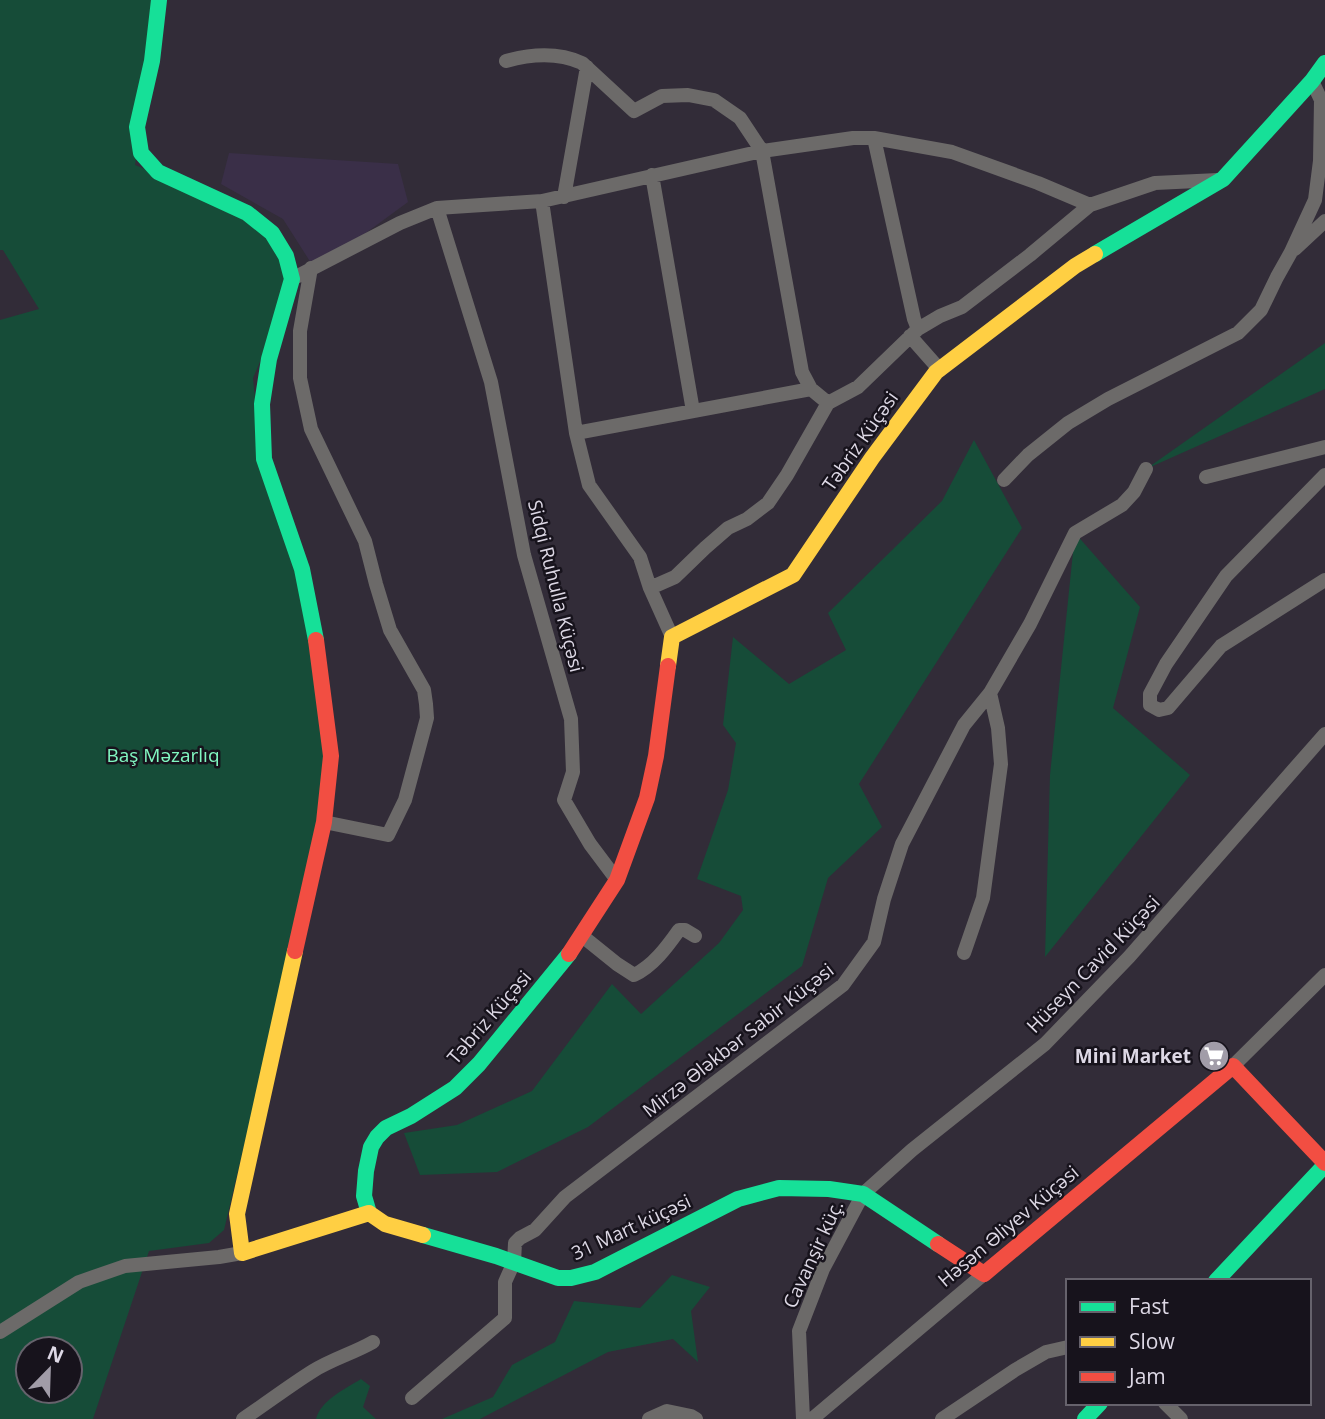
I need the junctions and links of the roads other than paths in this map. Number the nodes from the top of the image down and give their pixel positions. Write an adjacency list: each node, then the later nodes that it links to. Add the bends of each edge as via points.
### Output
1 (159, 0): 17 (street, via 138,127 141,153 159,172 247,214 272,233 286,256)
2 (506, 61): 4 (street, via 558,56)
3 (1325, 63): 5 (street, Təbriz Küçəsi)
4 (587, 67): 7 (street, via 634,111 662,96 688,94 714,100 740,118); 10 (street)
5 (1312, 80): 9 (street, Təbriz Küçəsi); 15 (street, via 1321,100 1320,161 1315,200)
6 (874, 138): 7 (street); 12 (street, via 952,152); 18 (street)
7 (762, 151): 8 (street); 20 (street, via 802,372)
8 (652, 175): 10 (street); 22 (street)
9 (1223, 179): 12 (street, via 1155,183); 19 (street, Təbriz Küçəsi, via 1076,266)
10 (564, 197): 11 (street)
11 (542, 201): 13 (street); 23 (street)
12 (1090, 205): 18 (street, via 962,307)
13 (438, 208): 16 (street); 35 (street, Sidqi Ruhulla Küçəsi, via 491,382 524,555 571,719 573,772 564,800)
14 (1325, 221): 15 (street)
15 (1291, 252): 28 (street, via 1261,310 1238,333 1068,423)
16 (311, 268): 17 (street); 34 (street, via 300,331 300,378 311,429 365,541 390,630 424,690 427,718 405,800 388,835)
17 (292, 279): 34 (street, via 269,359 262,404 264,459 302,569 319,655 331,756)
18 (914, 333): 19 (street); 21 (street, via 858,387)
19 (940, 370): 31 (street, Təbriz Küçəsi, via 872,458 793,575)
20 (811, 389): 21 (street); 22 (street)
21 (828, 403): 30 (street, via 768,503 728,528 675,577)
22 (694, 411): 23 (street)
23 (576, 433): 30 (street, via 589,485 640,557)
24 (1325, 447): 27 (street)
25 (1146, 469): 32 (street, Mirzə Ələkbər Sabir Küçəsi, via 1122,506 1075,533)
26 (1325, 475): 29 (street, via 1226,576 1166,664 1150,694 1150,705 1168,708 1221,646)
27 (1206, 477)
28 (1004, 480)
29 (1325, 580)
30 (650, 588): 31 (street)
31 (672, 637): 35 (street, Təbriz Küçəsi, via 648,798)
32 (990, 693): 38 (street, via 1001,764 983,898); 45 (street, Mirzə Ələkbər Sabir Küçəsi, via 964,725 902,844 874,942 843,985 565,1197 535,1230 515,1243)
33 (1325, 734): 42 (street, Hüseyn Cavid Küçəsi, via 1129,957 1045,1044)
34 (324, 822): 44 (street, via 237,1213)
35 (617, 880): 36 (street, Təbriz Küçəsi)
36 (581, 935): 37 (street, via 634,975 680,930); 43 (street, Təbriz Küçəsi, via 566,959 455,1088 377,1136 366,1171 364,1196)
37 (695, 936)
38 (964, 953)
39 (1325, 975): 40 (street, Həsən Əliyev Küçəsi)
40 (1233, 1066): 41 (street); 46 (street, Həsən Əliyev Küçəsi)
41 (1325, 1164): 47 (street)
42 (863, 1194): 45 (street, 31 Mart küçəsi, via 779,1188 738,1199 595,1272 571,1278 558,1278); 46 (street, 31 Mart küçəsi); 57 (street, Cavanşir küç., via 823,1269 799,1331)
43 (369, 1213): 44 (street); 45 (street, 31 Mart küçəsi, via 385,1224)
44 (242, 1253): 48 (street, via 125,1266 79,1282)
45 (514, 1262): 51 (street, Mirzə Ələkbər Sabir Küçəsi, via 505,1282 505,1318)
46 (984, 1273): 58 (street, Həsən Əliyev Küçəsi)
47 (1218, 1279)
48 (0, 1332)
49 (373, 1342): 54 (street, via 314,1370)
50 (1066, 1347): 59 (street, via 1046,1352)
51 (412, 1398)
52 (1098, 1405): 60 (street)
53 (1167, 1405): 61 (street)
54 (243, 1419)
55 (649, 1419): 56 (street, via 667,1411)
56 (696, 1419)
57 (803, 1419)
58 (812, 1419)
59 (942, 1419)
60 (1085, 1419)
61 (1181, 1419)

